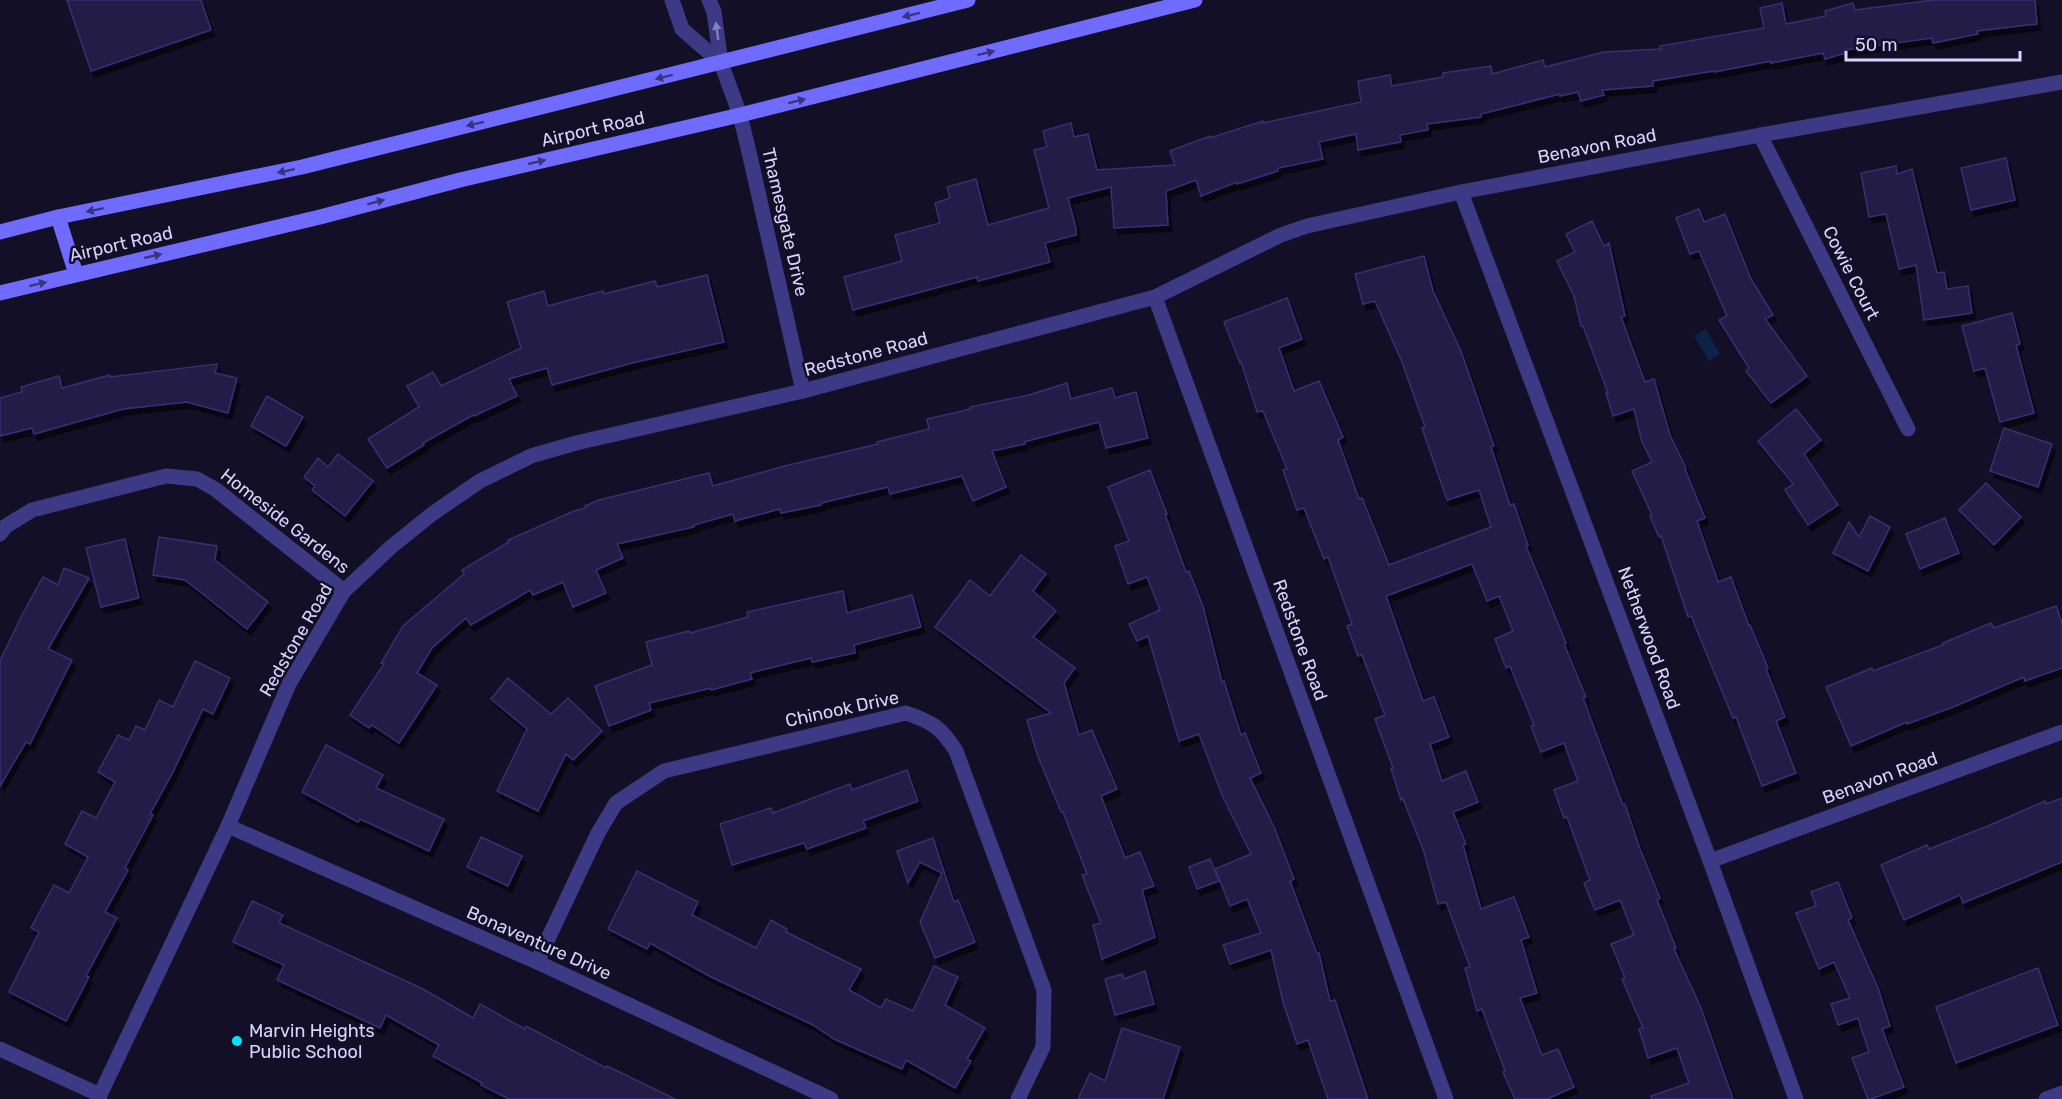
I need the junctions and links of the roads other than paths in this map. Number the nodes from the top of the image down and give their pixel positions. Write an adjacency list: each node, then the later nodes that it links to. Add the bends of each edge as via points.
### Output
1 (672, 0): 5 (street, Thamesgate Drive, via 682,29)
2 (709, 0): 5 (street, Thamesgate Drive, one-way to 2)
3 (968, 0): 5 (main road, Airport Road, one-way to 5)
4 (1195, 0): 7 (main road, Airport Road, one-way to 4)
5 (721, 63): 7 (street, Thamesgate Drive); 10 (main road, Airport Road, one-way to 10, via 302,167)
6 (2062, 82): 8 (street, Benavon Road)
7 (740, 116): 12 (main road, Airport Road, one-way to 7); 15 (street, Thamesgate Drive)
8 (1760, 135): 9 (street, Benavon Road); 16 (street, Cowie Court)
9 (1461, 192): 14 (street, Benavon Road, via 1281,235); 21 (street, Netherwood Road)
10 (58, 218): 11 (main road, Airport Road); 12 (main road)
11 (0, 232)
12 (76, 274): 13 (main road, Airport Road, one-way to 12)
13 (0, 293)
14 (1155, 297): 15 (street, Redstone Road); 28 (street, Redstone Road)
15 (803, 391): 18 (street, Redstone Road, via 531,456 480,481 432,514)
16 (1908, 429)
17 (0, 534): 18 (street, Homeside Gardens, via 32,510 166,476 197,479)
18 (344, 591): 20 (street, Redstone Road, via 289,684)
19 (2062, 732): 21 (street, Benavon Road)
20 (228, 826): 22 (street, Bonaventure Drive); 25 (street, Redstone Road)
21 (1710, 861): 29 (street, Netherwood Road)
22 (537, 963): 26 (street, Bonaventure Drive); 27 (street, Chinook Drive, via 598,833 616,803 637,787 664,771 906,712 943,731 956,751 1044,990 1043,1047)
23 (0, 1049): 25 (street)
24 (2062, 1093): 30 (street)
25 (99, 1097)
26 (831, 1099)
27 (1018, 1099)
28 (1446, 1099)
29 (1796, 1099)
30 (2046, 1099)

